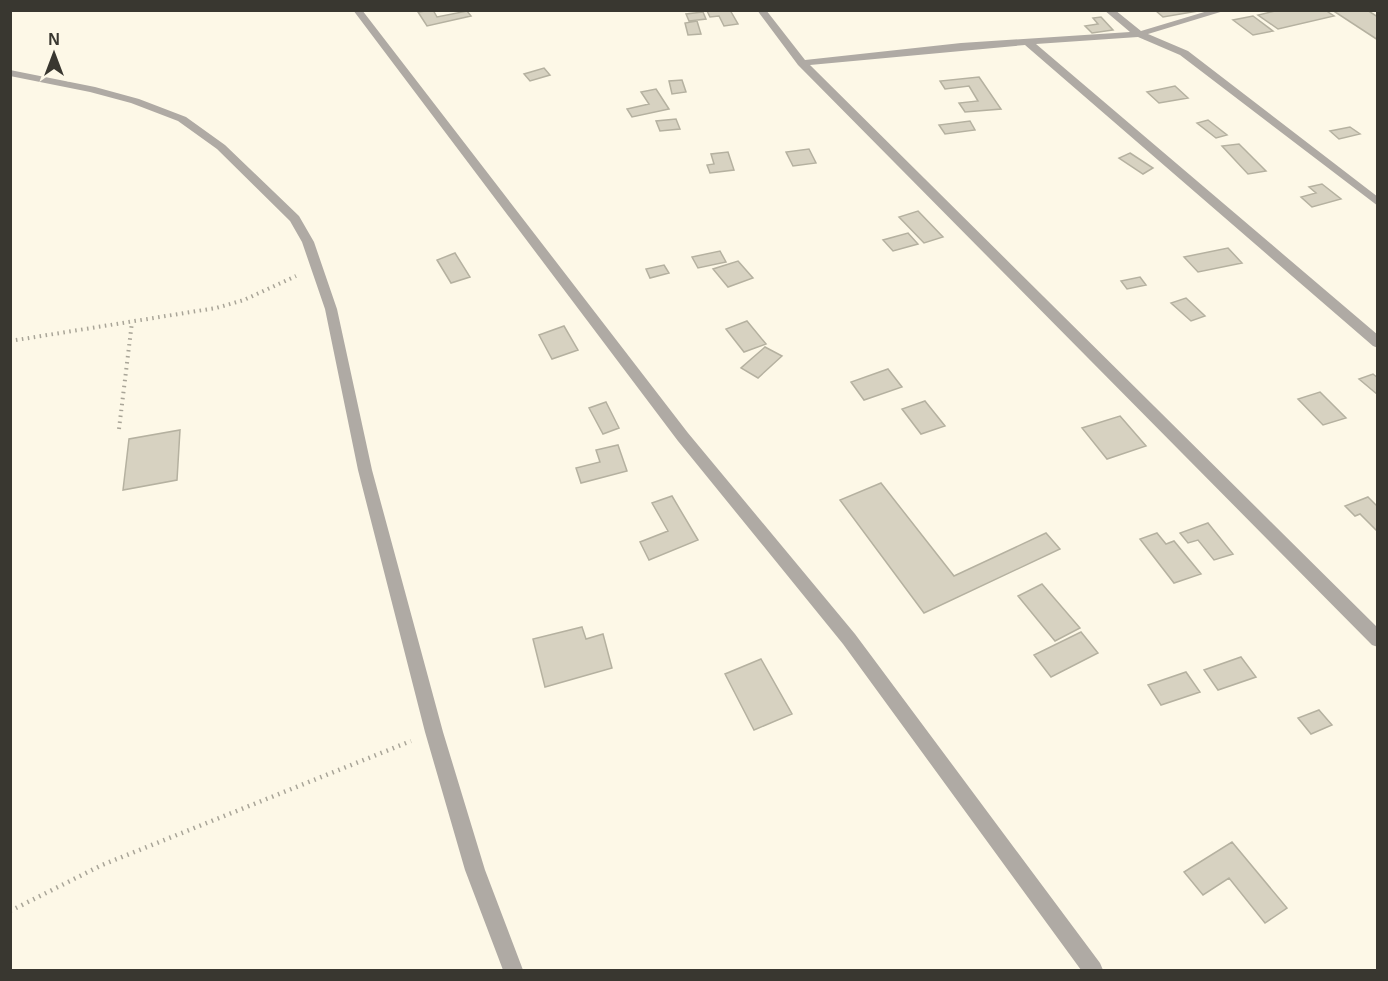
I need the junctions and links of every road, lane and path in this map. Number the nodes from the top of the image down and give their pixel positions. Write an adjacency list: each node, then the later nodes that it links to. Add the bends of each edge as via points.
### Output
1 (357, 10): 19 (street, via 682,437 849,639)
2 (761, 10): 7 (street)
3 (1108, 10): 5 (street)
4 (1223, 10): 5 (street)
5 (1139, 34): 6 (street); 9 (street, via 1184,53)
6 (1028, 42): 7 (street); 13 (street)
7 (802, 63): 15 (street)
8 (10, 73): 10 (street, via 91,88 182,119 221,147 281,203 295,219)
9 (1377, 203)
10 (316, 267): 11 (path, via 244,300); 16 (street, via 331,309 365,470)
11 (132, 322): 12 (path); 14 (path)
12 (10, 341)
13 (1377, 343)
14 (119, 429)
15 (1377, 640)
16 (434, 732): 17 (path, via 102,865); 18 (street, via 475,870)
17 (10, 911)
18 (513, 970)
19 (1093, 970)

